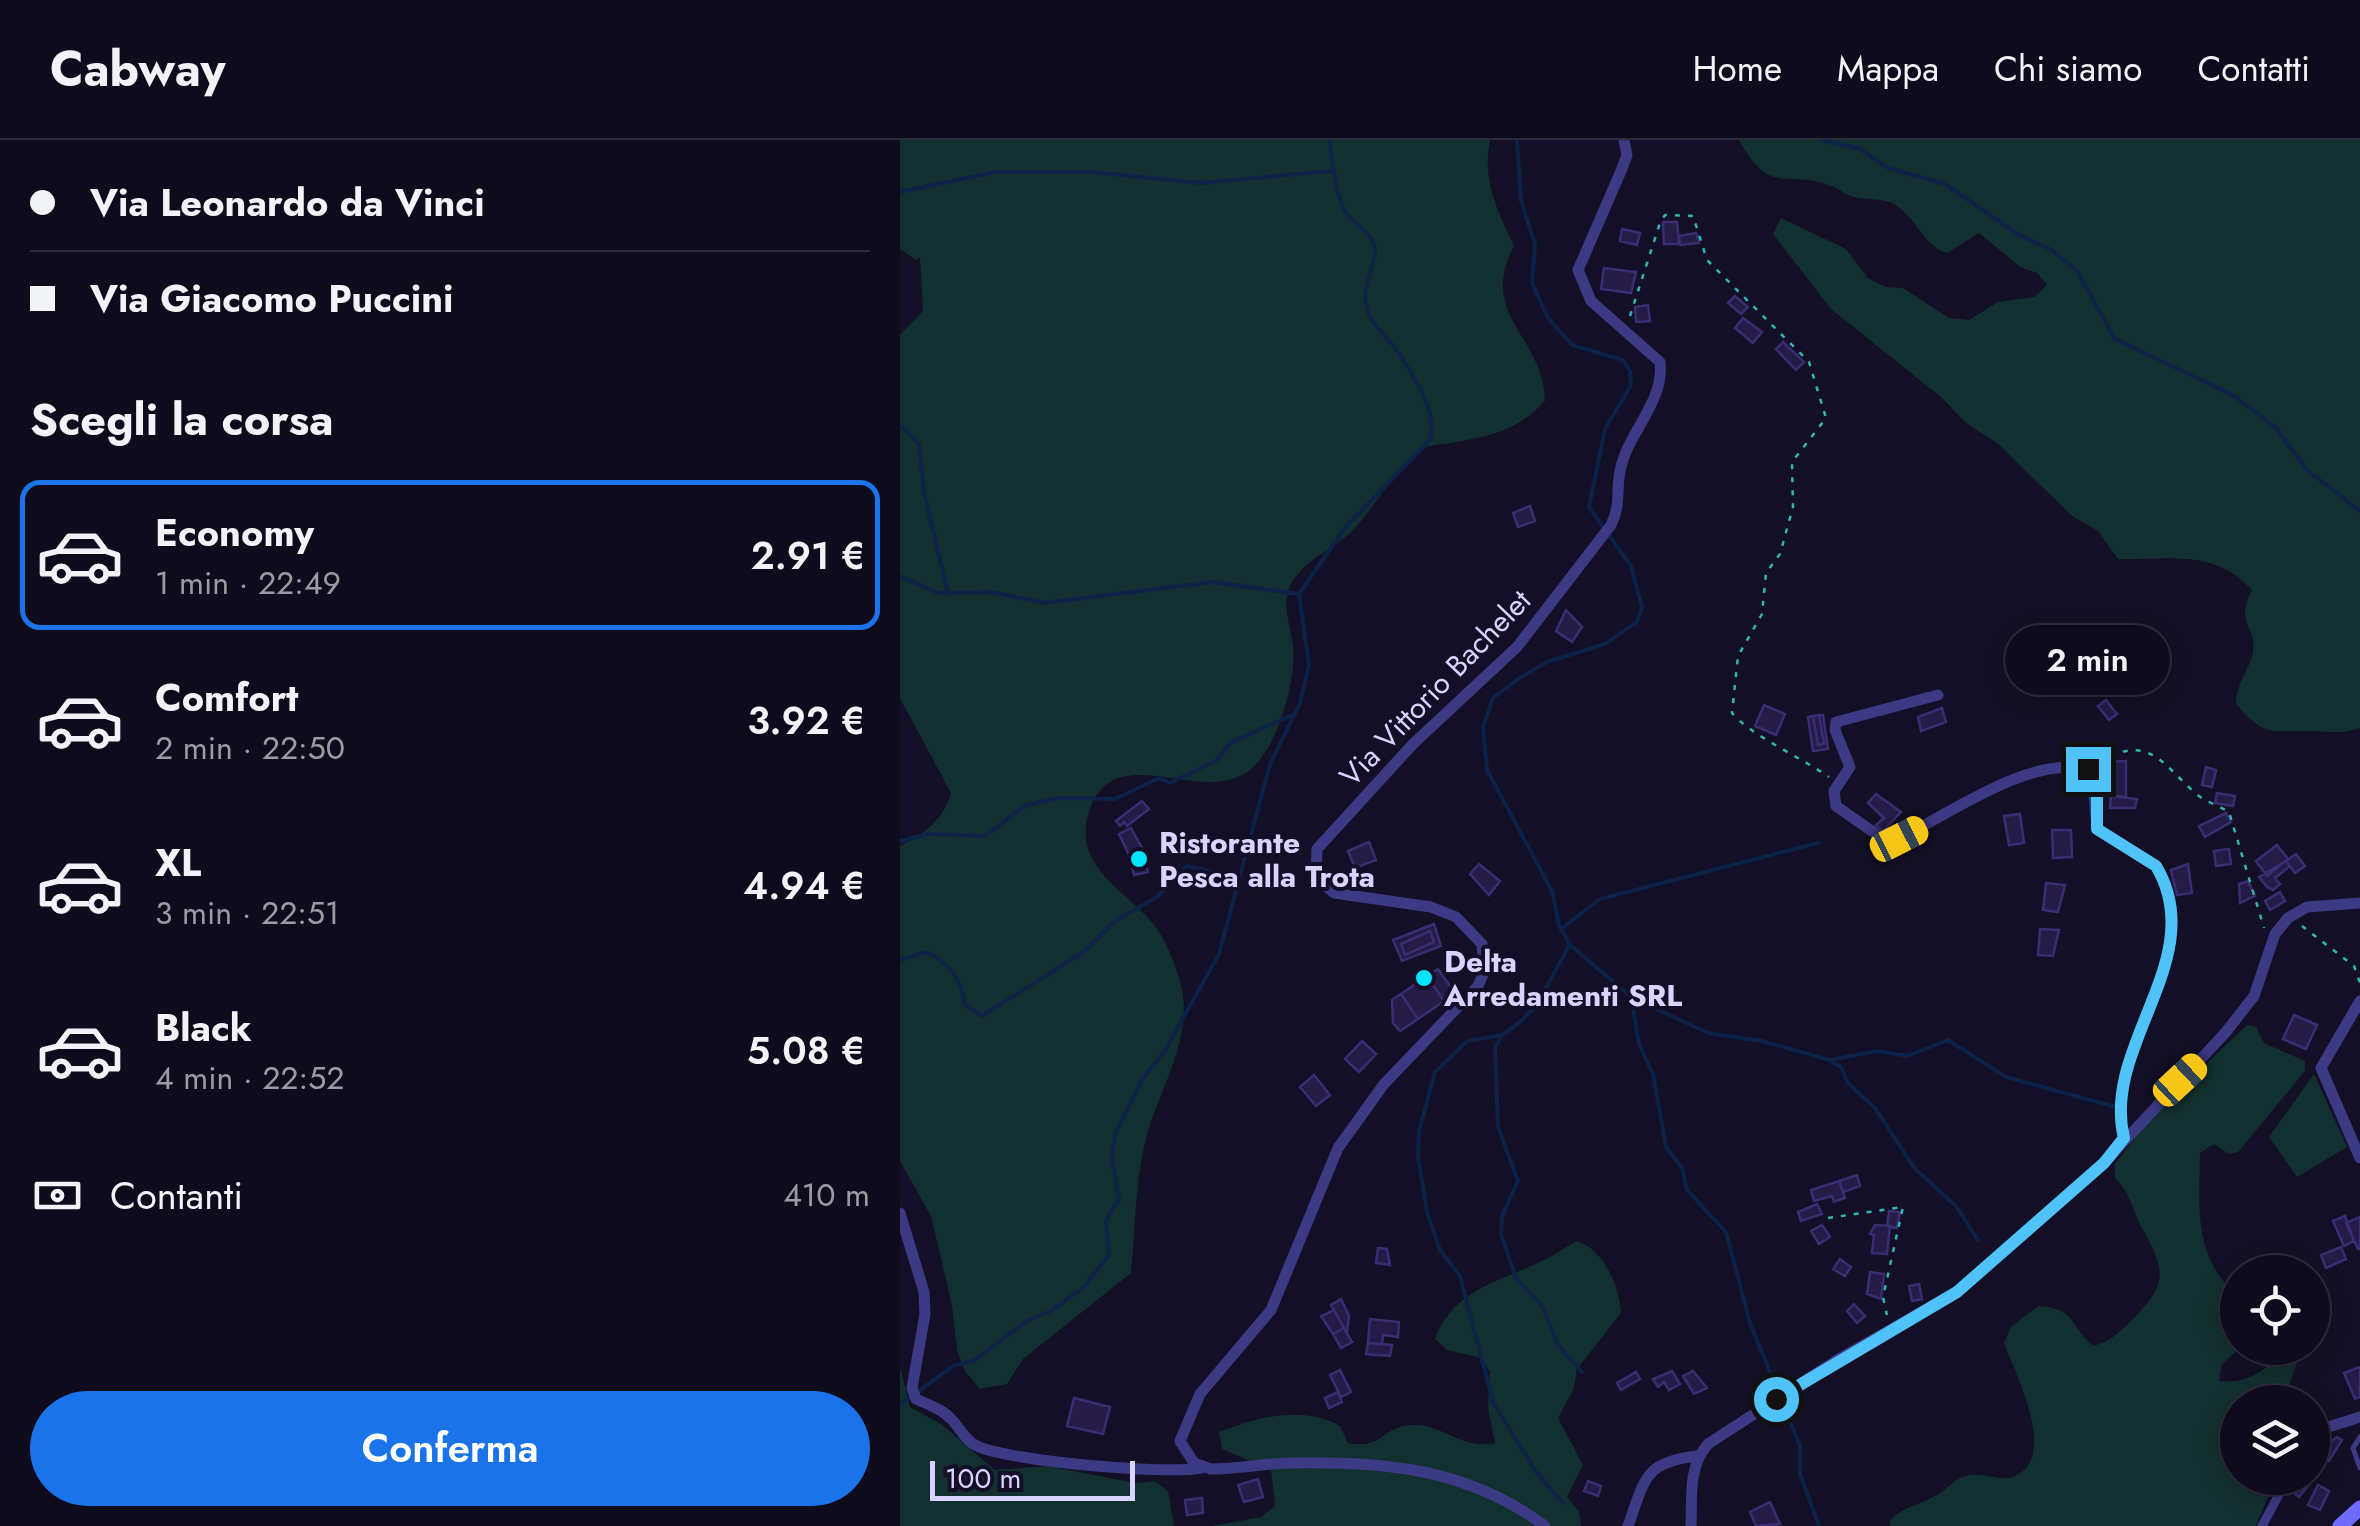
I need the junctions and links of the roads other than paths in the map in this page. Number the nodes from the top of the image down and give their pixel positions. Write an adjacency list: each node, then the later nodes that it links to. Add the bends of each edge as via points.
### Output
1 (1624, 140): 12 (street, Via Vittorio Bachelet, via 1622,170 1578,270 1591,301 1660,362 1662,380 1620,470 1620,508 1517,647 1413,744 1317,849 1316,878 1334,893 1456,917 1482,944 1484,972 1384,1084 1338,1148 1271,1310 1200,1394 1184,1424 1183,1449)
2 (1938, 695): 5 (street, via 1836,722 1850,767 1834,801 1886,841 2028,773 2088,769 2097,792 2097,829 2156,866 2170,924 2162,981 2125,1066 2118,1111)
3 (2360, 903): 5 (street, via 2308,908 2288,918 2245,1010)
4 (2360, 1001): 6 (street, via 2322,1068)
5 (2124, 1138): 11 (street, via 1957,1292 1726,1429)
6 (2360, 1158)
7 (900, 1212): 12 (street, via 926,1314 912,1388 916,1399 948,1415 971,1442 1008,1457)
8 (2360, 1417): 9 (street)
9 (2330, 1427)
10 (2360, 1437): 13 (lane, via 2352,1448)
11 (1697, 1456): 17 (street, via 1665,1460 1652,1469); 18 (street)
12 (1202, 1468): 16 (street, via 1325,1464 1453,1476)
13 (2360, 1468)
14 (2279, 1495): 19 (street)
15 (2360, 1508): 20 (main road)
16 (1545, 1526)
17 (1628, 1526)
18 (1692, 1526)
19 (2262, 1526)
20 (2340, 1526)

